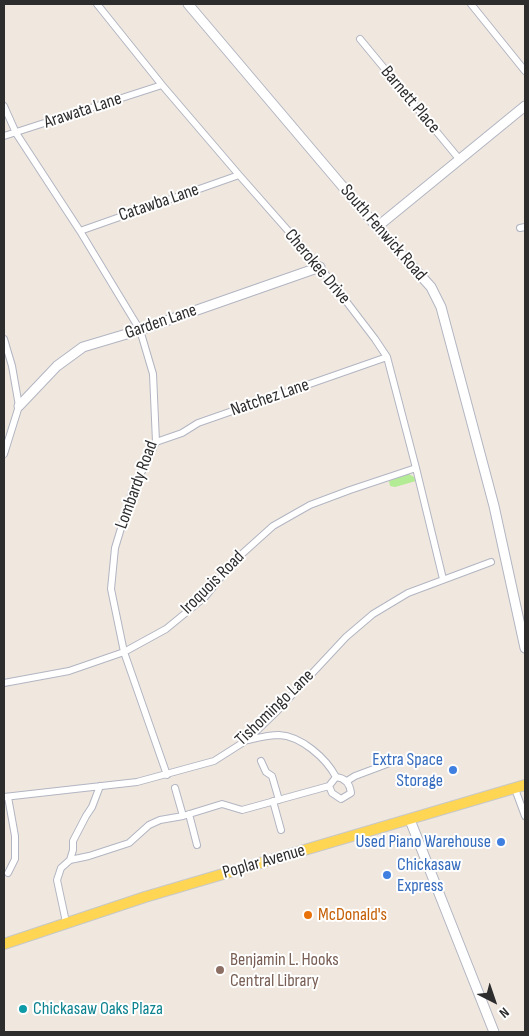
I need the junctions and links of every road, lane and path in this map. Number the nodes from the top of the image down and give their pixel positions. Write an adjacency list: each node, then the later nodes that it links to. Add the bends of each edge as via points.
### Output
1 (97, 4): 6 (street, Cherokee Drive)
2 (191, 4): 13 (street, South Fenwick Road)
3 (471, 4): 5 (street)
4 (360, 39): 11 (street, Barnett Place)
5 (525, 71)
6 (162, 85): 9 (street, Arawata Lane); 12 (street, Cherokee Drive)
7 (4, 106): 9 (street, Lombardy Road)
8 (525, 106): 11 (street)
9 (16, 133): 10 (street, Arawata Lane); 14 (street, Lombardy Road)
10 (4, 136)
11 (460, 160): 13 (street)
12 (239, 175): 14 (street, Catawba Lane); 15 (street, Cherokee Drive)
13 (377, 227): 25 (street, South Fenwick Road, via 431,287 441,307 494,506)
14 (80, 231): 16 (street, Lombardy Road)
15 (320, 267): 16 (street, Garden Lane); 18 (street, Cherokee Drive)
16 (140, 330): 19 (street, Garden Lane, via 83,347 57,366); 20 (street, Lombardy Road, via 153,374)
17 (4, 339): 19 (street)
18 (387, 357): 20 (street, Natchez Lane, via 198,423 182,433); 22 (street, Cherokee Drive)
19 (19, 406): 21 (street)
20 (156, 442): 26 (street, Lombardy Road, via 132,492 115,548 111,589)
21 (4, 454)
22 (416, 468): 24 (street, Cherokee Drive); 26 (street, Iroquois Road, via 310,505 273,526 233,562 205,597 166,629)
23 (490, 562): 24 (street, Tishomingo Lane)
24 (443, 579): 28 (street, Tishomingo Lane, via 401,596 363,621)
25 (525, 648)
26 (124, 652): 27 (street, Iroquois Road, via 69,671); 31 (street, Lombardy Road)
27 (4, 683)
28 (246, 740): 31 (street, Tishomingo Lane, via 214,761); 32 (street, via 279,735 303,743 330,765)
29 (261, 761): 39 (street, via 272,776)
30 (395, 761): 33 (street)
31 (167, 775): 34 (street, Tishomingo Lane)
32 (336, 777): 33 (street); 35 (street)
33 (347, 781): 35 (street, via 351,793 341,799)
34 (100, 786): 38 (street, Tishomingo Lane); 45 (street, via 73,841)
35 (328, 786): 39 (street)
36 (520, 787): 41 (street); 42 (main road, Poplar Avenue)
37 (175, 788): 40 (street)
38 (6, 797): 46 (street, via 15,836 15,858)
39 (276, 800): 40 (street, via 242,810 222,804); 43 (street)
40 (186, 815): 44 (street); 45 (street, via 160,820 130,842)
41 (525, 816)
42 (410, 820): 47 (main road, Poplar Avenue); 49 (street)
43 (281, 830)
44 (197, 845)
45 (70, 860): 47 (street, via 61,868 57,880)
46 (8, 873)
47 (66, 922): 48 (main road, Poplar Avenue)
48 (4, 944)
49 (494, 1032)

